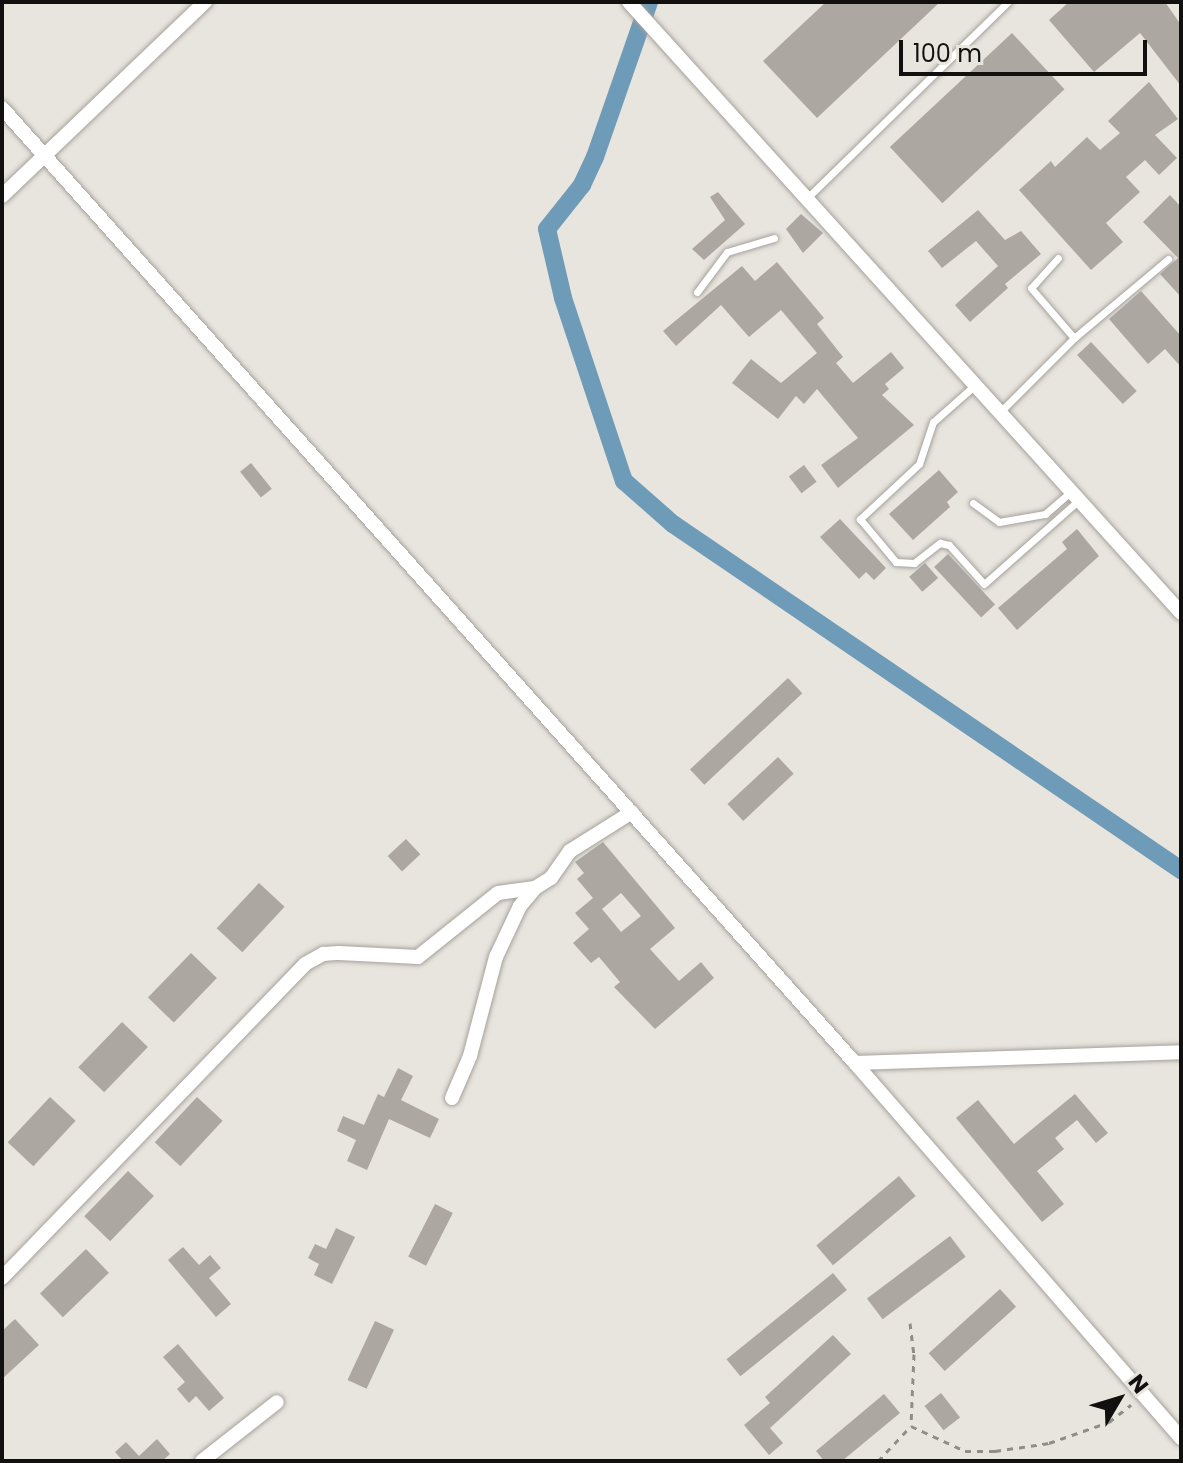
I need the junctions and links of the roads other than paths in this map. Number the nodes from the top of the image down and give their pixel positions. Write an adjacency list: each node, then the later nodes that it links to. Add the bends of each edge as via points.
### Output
1 (205, 2): 5 (street)
2 (629, 2): 7 (street)
3 (1008, 2): 7 (lane)
4 (2, 108): 5 (street)
5 (44, 159): 6 (street); 18 (street)
6 (2, 196)
7 (806, 199): 13 (street)
8 (774, 238): 11 (lane, via 727,252)
9 (1058, 258): 12 (lane, via 1031,288)
10 (1168, 259): 12 (lane)
11 (697, 292)
12 (1074, 338): 14 (lane)
13 (975, 385): 14 (street); 15 (lane, via 933,422 919,464 860,519 896,562 914,563 940,543 949,545 984,584)
14 (1000, 412): 15 (street)
15 (1076, 495): 16 (lane, via 1045,514 999,522); 17 (street)
16 (973, 503)
17 (1181, 613)
18 (632, 812): 19 (street, via 570,851 551,878); 21 (street)
19 (535, 888): 22 (street, via 520,906 496,957 470,1056); 23 (street, via 498,893 418,957 339,953 305,964)
20 (1181, 1052): 21 (street)
21 (855, 1063): 25 (street)
22 (452, 1098)
23 (2, 1278)
24 (277, 1402): 26 (street)
25 (1181, 1438)
26 (202, 1461)

